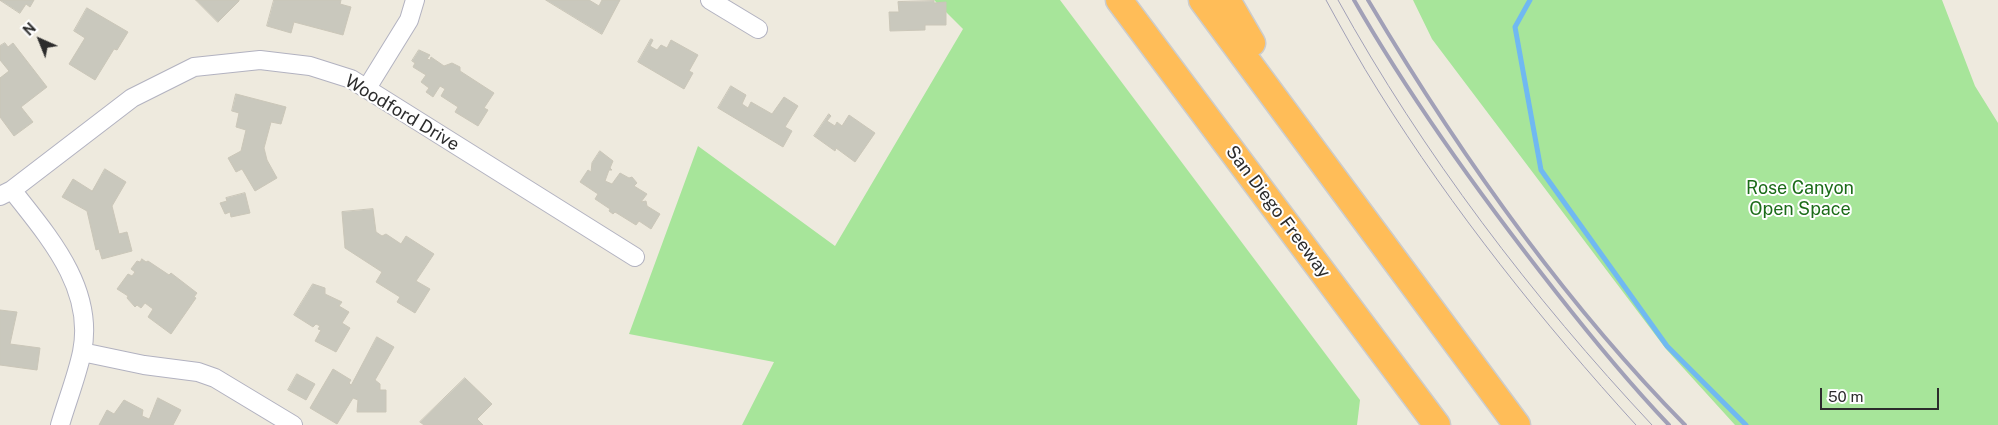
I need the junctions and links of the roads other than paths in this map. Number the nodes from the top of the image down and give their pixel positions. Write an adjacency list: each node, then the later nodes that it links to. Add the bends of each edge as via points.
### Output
1 (415, 0): 7 (street, via 409,20)
2 (710, 0): 6 (street)
3 (1119, 0): 14 (highway, San Diego Freeway)
4 (1202, 0): 10 (highway)
5 (1227, 0): 10 (highway, via 1246,34)
6 (758, 28)
7 (367, 88): 8 (street, Woodford Drive, via 351,79 310,66 260,60 194,67 132,98); 9 (street, Woodford Drive)
8 (6, 193): 11 (street, via 58,250 80,294 84,334)
9 (635, 257)
10 (1413, 286): 15 (highway)
11 (82, 352): 12 (street); 13 (street, via 198,372 215,378)
12 (60, 425)
13 (293, 425)
14 (1437, 425)
15 (1517, 425)

